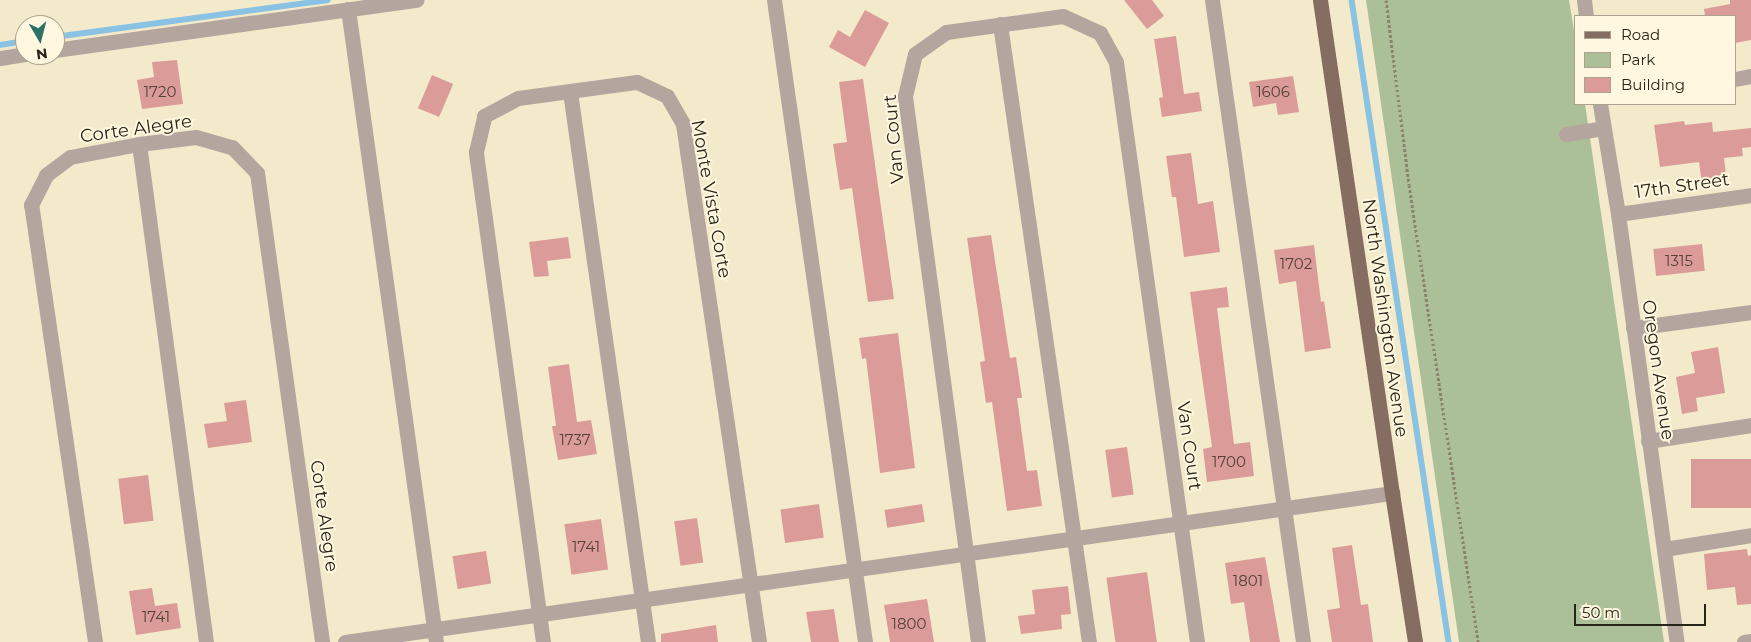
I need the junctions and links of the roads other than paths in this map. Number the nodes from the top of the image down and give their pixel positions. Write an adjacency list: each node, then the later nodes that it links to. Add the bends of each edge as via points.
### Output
1 (417, 0): 6 (street)
2 (774, 0): 32 (street)
3 (1212, 0): 26 (street)
4 (1320, 0): 25 (main road, North Washington Avenue)
5 (1584, 0): 7 (street)
6 (348, 9): 9 (street); 36 (street)
7 (1586, 15)
8 (1000, 24): 27 (street, Van Court, via 1063,16 1100,33 1116,62); 29 (street); 31 (street, Van Court, via 946,32 915,54 905,96)
9 (65, 49)
10 (15, 56): 11 (street)
11 (0, 58)
12 (1751, 76): 13 (street)
13 (1736, 79)
14 (570, 92): 33 (street, Monte Vista Corte, via 636,82 667,96 683,124); 34 (street); 35 (street, Monte Vista Corte, via 518,98 484,116 476,152)
15 (1600, 105): 16 (street, Oregon Avenue)
16 (1604, 128): 17 (street); 20 (street, Oregon Avenue)
17 (1566, 134)
18 (139, 144): 38 (street, Corte Alegre, via 70,157 46,175 32,205); 39 (street); 40 (street, Corte Alegre, via 196,137 232,147 256,173)
19 (1751, 194): 20 (street, 17th Street)
20 (1618, 214): 22 (street, Oregon Avenue)
21 (1751, 312): 22 (street)
22 (1633, 328): 24 (street, Oregon Avenue)
23 (1751, 425): 24 (street)
24 (1648, 441): 30 (street, Oregon Avenue)
25 (1392, 493): 26 (street); 50 (main road, North Washington Avenue)
26 (1284, 508): 27 (street); 49 (street)
27 (1181, 523): 29 (street); 48 (street, Van Court)
28 (1751, 535): 30 (street)
29 (1074, 538): 31 (street); 47 (street)
30 (1664, 549): 51 (street, Oregon Avenue)
31 (966, 553): 32 (street); 46 (street, Van Court)
32 (854, 569): 33 (street); 45 (street)
33 (750, 584): 34 (street); 44 (street, Monte Vista Corte)
34 (642, 600): 35 (street); 43 (street)
35 (539, 614): 36 (street); 42 (street, Monte Vista Corte)
36 (435, 636): 41 (street)
37 (1751, 641): 52 (street)
38 (95, 642)
39 (206, 642)
40 (322, 642)
41 (345, 642)
42 (543, 642)
43 (648, 642)
44 (758, 642)
45 (864, 642)
46 (978, 642)
47 (1089, 642)
48 (1197, 642)
49 (1303, 642)
50 (1416, 642)
51 (1677, 642)
52 (1744, 642)

